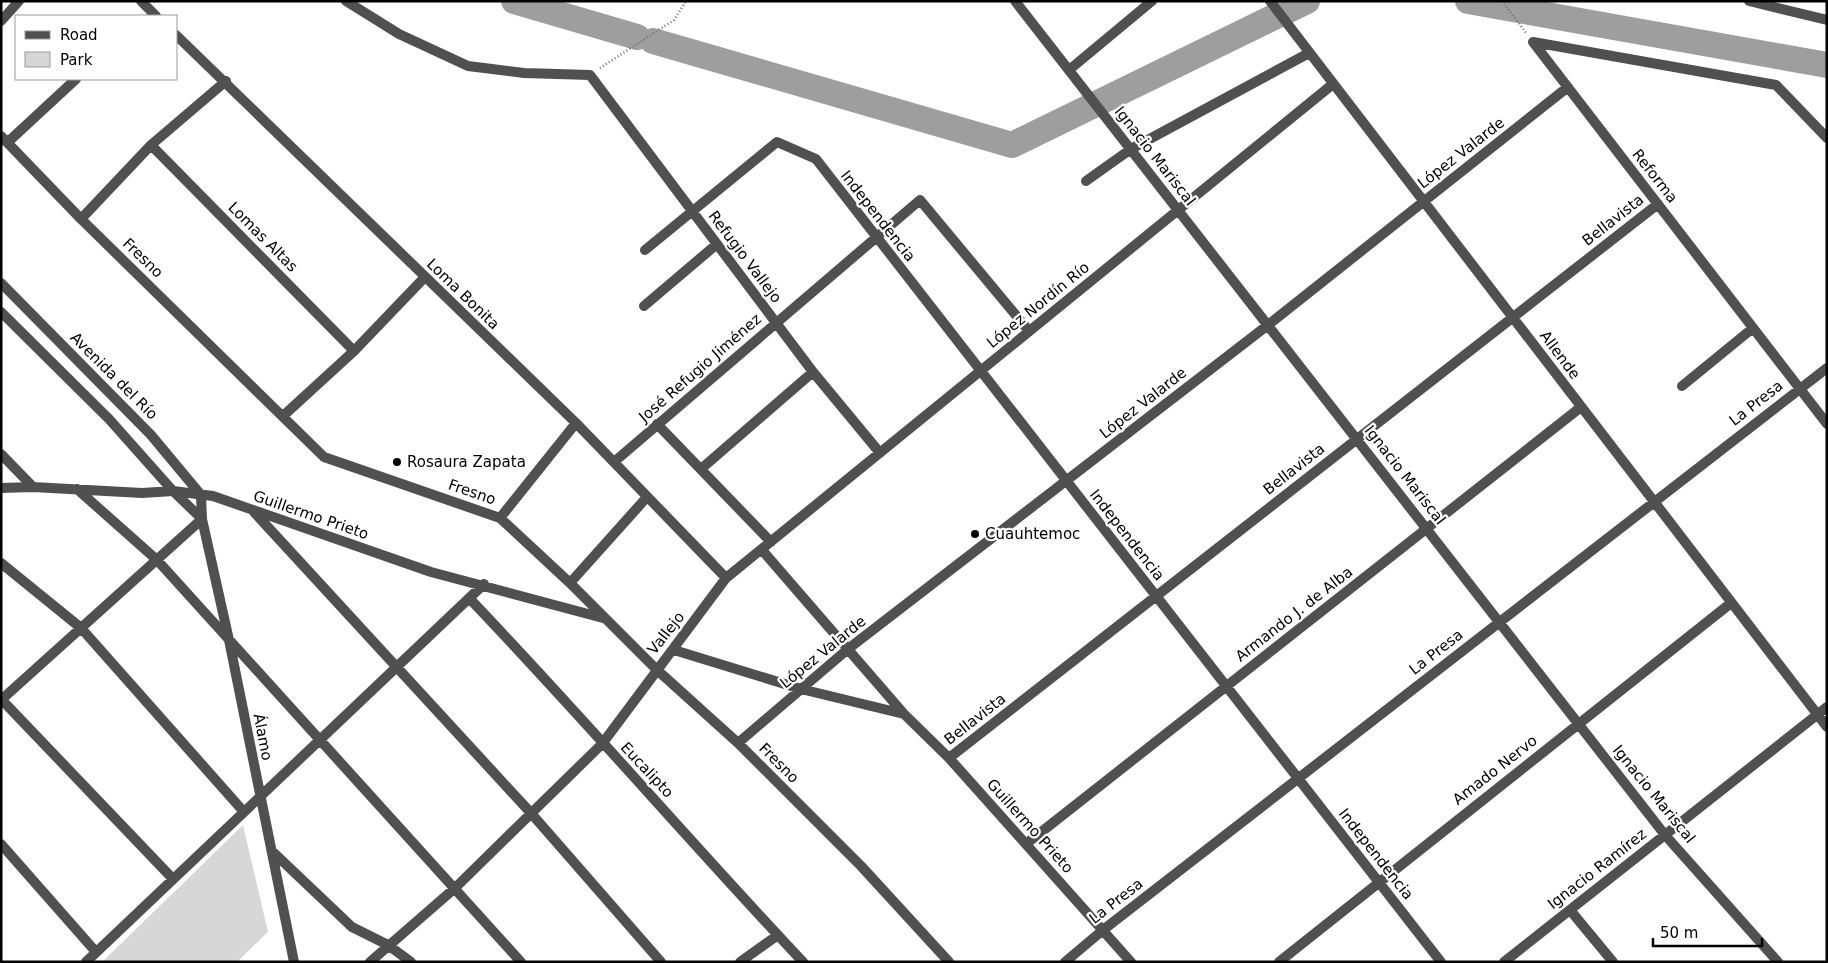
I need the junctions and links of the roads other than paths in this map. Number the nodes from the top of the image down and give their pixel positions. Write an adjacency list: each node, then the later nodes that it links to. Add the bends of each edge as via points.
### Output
1 (19, 1): 12 (street)
2 (141, 1): 10 (street)
3 (346, 1): 28 (street, Refugio Vallejo, via 399,34 468,66 524,73 590,75)
4 (1015, 1): 15 (street, Ignacio Mariscal)
5 (1152, 1): 15 (street)
6 (1270, 1): 14 (street, Allende)
7 (1748, 1): 9 (street)
8 (1781, 1): 9 (street)
9 (1790, 11): 11 (street)
10 (150, 14)
11 (1827, 20)
12 (1, 21)
13 (178, 37): 17 (street, Loma Bonita)
14 (1306, 48): 18 (street, Allende); 23 (street)
15 (1069, 70): 23 (street, Ignacio Mariscal)
16 (75, 80): 21 (street)
17 (226, 81): 22 (street); 33 (street, Loma Bonita)
18 (1333, 84): 25 (street, Allende); 27 (street, López Nordín Río)
19 (1568, 88): 20 (street, Reforma, via 1533,42 1776,85); 25 (street, López Valarde); 26 (street, Reforma)
20 (1827, 138)
21 (5, 139): 29 (street, Fresno)
22 (151, 145): 29 (street); 42 (street, Lomas Altas)
23 (1128, 145): 24 (street); 27 (street, Ignacio Mariscal)
24 (1086, 180)
25 (1423, 202): 37 (street, Allende); 39 (street, López Valarde)
26 (1658, 204): 37 (street, Bellavista); 40 (street, Reforma)
27 (1178, 210): 39 (street, Ignacio Mariscal); 41 (street, López Nordín Río)
28 (692, 212): 30 (street, Independencia, via 777,142 816,159); 31 (street, Refugio Vallejo); 32 (street)
29 (81, 219): 49 (street, Fresno)
30 (876, 238): 38 (street, José Refugio Jiménez); 41 (street, José Refugio Jiménez, via 920,200); 44 (street, Independencia)
31 (716, 244): 35 (street); 38 (street, Refugio Vallejo)
32 (645, 250)
33 (424, 278): 42 (street); 50 (street, Loma Bonita)
34 (1, 283): 63 (street, Avenida del Río, via 151,435)
35 (644, 306)
36 (1, 312): 62 (street, via 109,419)
37 (1512, 318): 48 (street, Allende); 53 (street, Bellavista)
38 (775, 322): 45 (street, Refugio Vallejo); 51 (street, José Refugio Jiménez)
39 (1268, 325): 53 (street, Ignacio Mariscal); 58 (street, López Valarde)
40 (1753, 328): 46 (street); 47 (street, Reforma)
41 (1029, 332): 44 (street, López Nordín Río)
42 (354, 351): 49 (street)
43 (1827, 368): 47 (street, La Presa)
44 (981, 371): 55 (street, López Nordín Río); 58 (street, Independencia)
45 (813, 372): 55 (street, Refugio Vallejo); 57 (street)
46 (1682, 386)
47 (1799, 388): 52 (street, Reforma); 65 (street, La Presa)
48 (1581, 407): 65 (street, Allende); 69 (street, Armando J. de Alba)
49 (283, 416): 67 (street, Fresno, via 324,457)
50 (576, 424): 56 (street, Loma Bonita); 67 (street)
51 (657, 424): 56 (street, José Refugio Jiménez); 57 (street)
52 (1827, 424)
53 (1358, 439): 69 (street, Ignacio Mariscal); 77 (street, Bellavista)
54 (1, 454): 59 (street)
55 (880, 454): 70 (street, López Nordín Río)
56 (614, 462): 64 (street, Loma Bonita)
57 (700, 469): 70 (street)
58 (1065, 482): 77 (street, Independencia); 84 (street, López Valarde)
59 (33, 487): 60 (street, Guillermo Prieto); 61 (street, Guillermo Prieto)
60 (1, 488)
61 (77, 489): 62 (street, Guillermo Prieto, via 142,493); 72 (street)
62 (173, 490): 63 (street, Guillermo Prieto); 68 (street)
63 (201, 495): 66 (street, Guillermo Prieto, via 213,496); 68 (street, Álamo)
64 (647, 497): 74 (street, Loma Bonita); 75 (street)
65 (1654, 502): 79 (street, Allende); 81 (street, La Presa)
66 (253, 512): 76 (street, Guillermo Prieto, via 431,572); 86 (street)
67 (500, 518): 75 (street, Fresno)
68 (202, 519): 72 (street); 83 (street, Álamo)
69 (1428, 529): 81 (street, Ignacio Mariscal); 88 (street, Armando J. de Alba)
70 (771, 542): 71 (street, López Nordín Río)
71 (762, 550): 74 (street, Vallejo); 84 (street, Guillermo Prieto)
72 (157, 560): 82 (street); 83 (street)
73 (1, 563): 82 (street)
74 (726, 578): 85 (street, Vallejo)
75 (570, 583): 80 (street, Fresno)
76 (484, 584): 78 (street); 80 (street, Guillermo Prieto)
77 (1156, 596): 88 (street, Independencia); 99 (street, Bellavista)
78 (469, 598): 86 (street); 98 (street, Eucalipto, via 550,683)
79 (1731, 603): 93 (street, Allende); 94 (street, Amado Nervo)
80 (604, 618): 87 (street, Fresno)
81 (1500, 621): 94 (street, Ignacio Mariscal); 100 (street, La Presa)
82 (80, 628): 90 (street); 102 (street)
83 (229, 640): 96 (street); 101 (street, Álamo)
84 (848, 649): 89 (street, López Valarde); 92 (street, Guillermo Prieto)
85 (674, 650): 87 (street, Vallejo); 89 (street)
86 (395, 668): 96 (street); 103 (street)
87 (656, 669): 97 (street, Fresno); 98 (street, Vallejo)
88 (1226, 687): 100 (street, Independencia); 106 (street, Armando J. de Alba)
89 (801, 688): 92 (street); 97 (street, López Valarde)
90 (1, 699): 108 (street)
91 (1827, 707): 93 (street, Ignacio Ramírez)
92 (904, 714): 99 (street, Guillermo Prieto)
93 (1817, 715): 95 (street, Allende); 104 (street, Ignacio Ramírez)
94 (1579, 723): 104 (street, Ignacio Mariscal); 109 (street, Amado Nervo)
95 (1827, 727)
96 (320, 740): 101 (street); 110 (street)
97 (738, 743): 124 (street, Fresno, via 861,866)
98 (602, 744): 103 (street, Vallejo); 113 (street, Eucalipto)
99 (949, 758): 106 (street, Guillermo Prieto)
100 (1298, 778): 109 (street, Independencia); 112 (street, La Presa)
101 (260, 797): 102 (street); 107 (street, Álamo)
102 (244, 812): 108 (street)
103 (530, 812): 110 (street, Vallejo); 121 (street)
104 (1665, 834): 111 (street, Ignacio Ramírez); 131 (street, Ignacio Mariscal)
105 (1, 844): 115 (street)
106 (1026, 844): 112 (street, Guillermo Prieto)
107 (272, 851): 114 (street, via 352,926); 117 (street, Álamo)
108 (173, 879): 115 (street)
109 (1379, 882): 127 (street, Amado Nervo); 128 (street, Independencia)
110 (454, 888): 114 (street, Vallejo); 120 (street)
111 (1570, 910): 129 (street, Ignacio Ramírez); 130 (street)
112 (1103, 930): 125 (street, La Presa); 126 (street, Guillermo Prieto)
113 (778, 935): 122 (street); 123 (street, Eucalipto)
114 (388, 945): 118 (street, Vallejo); 119 (street)
115 (96, 952): 116 (street)
116 (86, 962)
117 (294, 962)
118 (370, 962)
119 (411, 962)
120 (521, 962)
121 (661, 962)
122 (740, 962)
123 (803, 962)
124 (949, 962)
125 (1065, 962)
126 (1131, 962)
127 (1278, 962)
128 (1441, 962)
129 (1504, 962)
130 (1612, 962)
131 (1778, 962)

